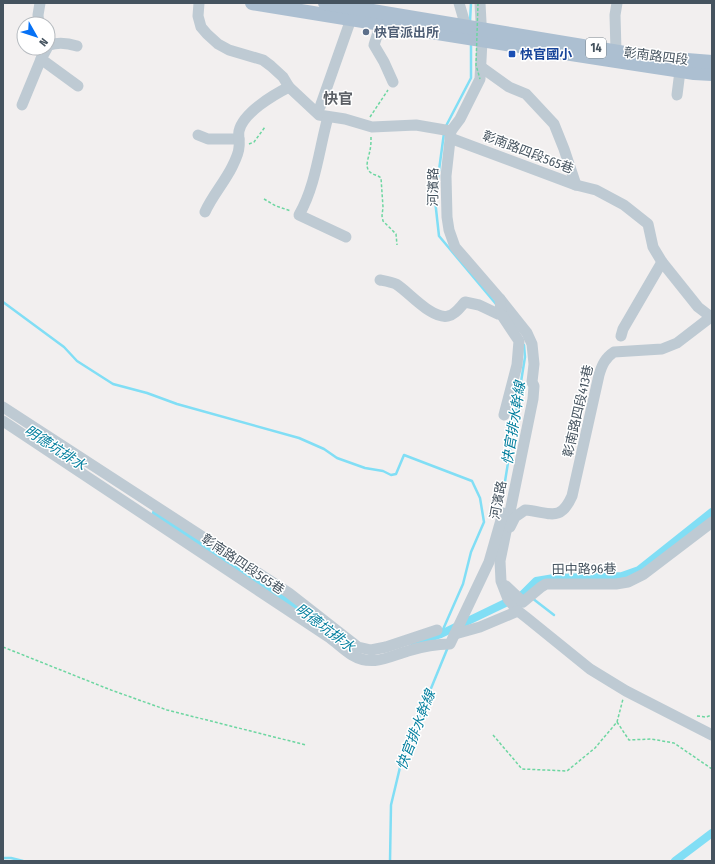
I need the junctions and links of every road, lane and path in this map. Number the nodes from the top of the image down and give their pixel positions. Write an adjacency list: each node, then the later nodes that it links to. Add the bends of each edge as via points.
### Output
1 (40, 3): 8 (street)
2 (199, 3): 25 (street, via 198,16 201,27 207,34 229,50 263,60 283,77)
3 (252, 3): 10 (main road, 14)
4 (325, 3): 9 (main road, 14)
5 (459, 3): 11 (street)
6 (479, 3): 12 (street, 河濱路); 22 (path, bridge, via 476,65)
7 (617, 3): 15 (street)
8 (38, 16)
9 (383, 18): 10 (main road, 14); 11 (main road, 14); 23 (street, via 374,45)
10 (351, 19): 28 (street)
11 (465, 32): 12 (main road, 14)
12 (481, 35): 15 (main road, 彰南路四段 / 14); 19 (street, 河濱路); 20 (main road, 彰南路四段 / 14)
13 (56, 44): 14 (street)
14 (77, 46)
15 (616, 51): 18 (main road, 彰南路四段 / 14, via 649,57)
16 (43, 56): 17 (street)
17 (41, 59): 24 (street); 27 (street)
18 (712, 62)
19 (481, 67): 22 (street, 河濱路); 35 (street, via 509,87 526,94 554,124)
20 (680, 71): 21 (main road, 彰南路四段 / 14); 26 (street)
21 (712, 74)
22 (480, 80): 32 (street, 河濱路)
23 (393, 82): 30 (path)
24 (78, 86)
25 (289, 87): 29 (street, via 319,115); 34 (street, via 252,111 238,131)
26 (677, 95)
27 (22, 105)
28 (320, 107)
29 (328, 117): 30 (street, 彰南路四段565巷); 38 (street, via 313,181)
30 (368, 126): 32 (street, 彰南路四段565巷, via 416,126); 40 (path, via 370,149 367,169 381,178 383,222 396,234)
31 (265, 127): 34 (path, via 254,142 249,144)
32 (450, 134): 35 (street, 彰南路四段565巷); 43 (street, 河濱路, via 446,176 449,230 455,246)
33 (198, 135): 34 (street, via 208,139)
34 (239, 141): 37 (street, via 232,168 210,200)
35 (576, 186): 41 (street, 彰南路四段565巷, via 596,190 624,205 648,224 653,247)
36 (264, 199): 38 (path)
37 (205, 212)
38 (299, 215): 39 (street)
39 (346, 237)
40 (397, 245)
41 (662, 262): 45 (street, 彰南路四段565巷, via 698,306); 46 (street)
42 (380, 280): 44 (street, via 395,284 440,316 453,314 465,302)
43 (500, 299): 44 (street); 47 (street, 河濱路, via 527,333 532,344)
44 (501, 314): 49 (street, via 519,341 517,365)
45 (711, 316): 52 (street, 彰南路四段413巷, via 677,343 662,349 614,352 608,356 599,375 568,505 555,515 525,510 515,517)
46 (621, 336)
47 (532, 382): 52 (street, 河濱路, via 533,399); 56 (street, 彰南路四段565巷, via 497,536 489,562)
48 (3, 407): 57 (street, via 289,593)
49 (504, 415)
50 (3, 421): 57 (street, 彰南路四段565巷, via 330,638)
51 (712, 522): 53 (street, 田中路96巷, via 644,574 628,582 546,584 523,602)
52 (505, 538): 53 (street, 河濱路, via 500,561)
53 (501, 581): 54 (street, 河濱路, via 508,599)
54 (518, 611): 56 (street); 59 (street, 河濱路, via 590,669)
55 (437, 630): 57 (street, via 370,650)
56 (455, 634): 57 (street, 彰南路四段565巷, via 450,644 436,644 373,661 357,657)
57 (348, 646)
58 (3, 647): 63 (path, via 167,710)
59 (626, 691): 60 (path); 62 (street, 河濱路)
60 (617, 722): 61 (path, via 595,748 567,771 522,769); 64 (path, via 629,740 651,739 674,743)
61 (493, 735)
62 (712, 735)
63 (306, 745)
64 (712, 768)

